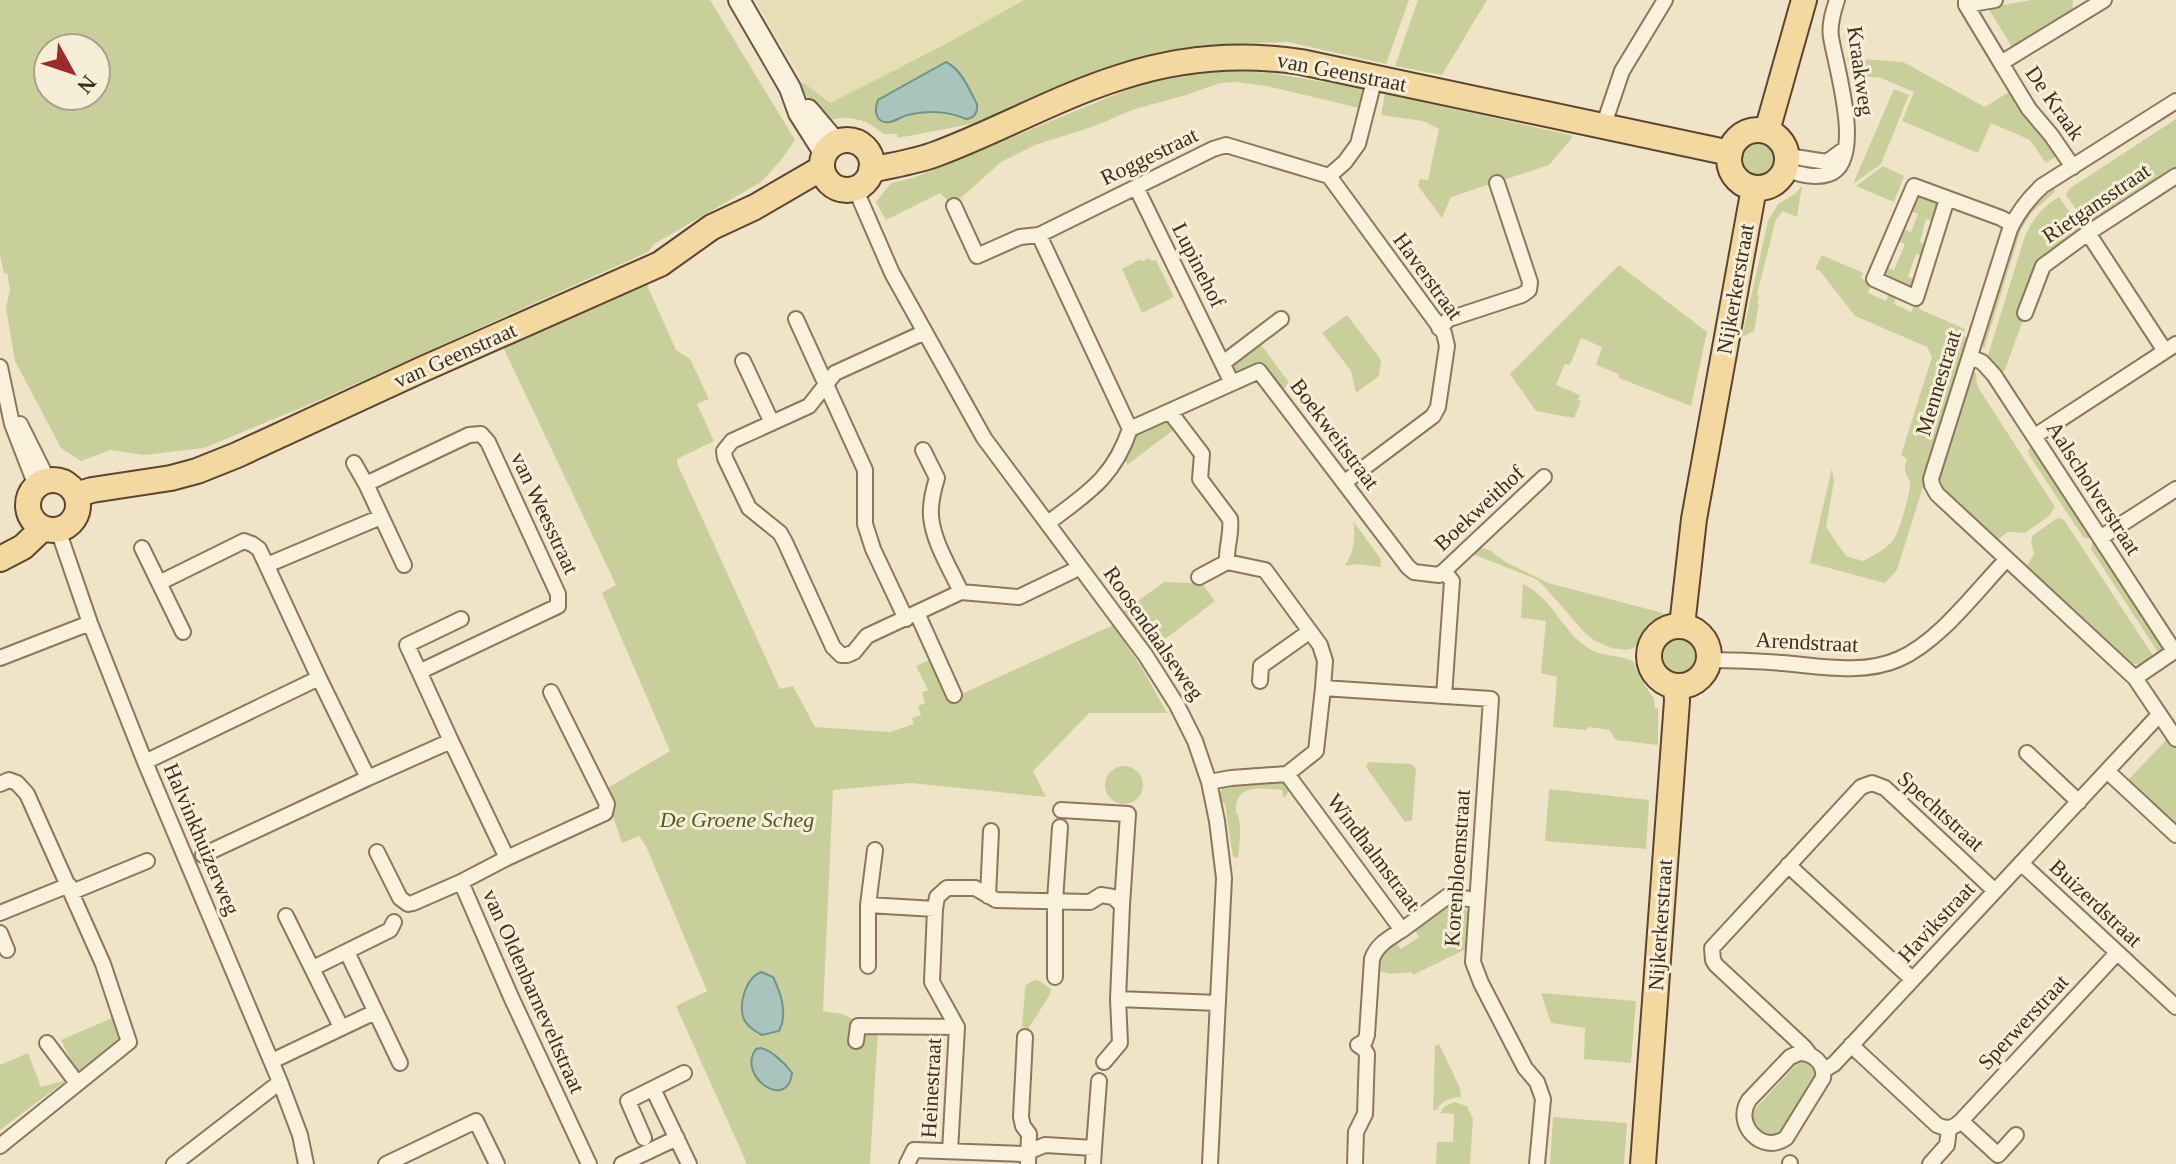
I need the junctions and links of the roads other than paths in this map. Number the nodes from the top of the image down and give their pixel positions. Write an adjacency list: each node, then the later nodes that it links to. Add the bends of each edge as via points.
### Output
1 (739, 0): 14 (street)
2 (1665, 0): 11 (street, via 1622,71)
3 (1804, 0): 12 (main road)
4 (1837, 0): 16 (street, Kraakweg, via 1830,30 1848,133 1842,162 1831,174 1809,176)
5 (1995, 0): 7 (street, De Kraak)
6 (2104, 0): 8 (street, De Kraak)
7 (1966, 2): 8 (street, De Kraak)
8 (2001, 63): 17 (street, De Kraak)
9 (1375, 77): 11 (main road, van Geenstraat); 15 (main road, van Geenstraat, via 1278,58 1223,58 1157,67 1120,77 962,143); 18 (street, via 1358,144)
10 (2176, 101): 17 (street, Mennestraat)
11 (1603, 127): 13 (main road, van Geenstraat)
12 (1767, 131): 13 (main road, via 1743,134); 16 (main road, via 1784,145)
13 (1730, 153): 23 (main road, via 1737,180)
14 (828, 161): 15 (main road, via 845,140 862,146); 22 (main road, via 840,189); 52 (main road, van Geenstraat, via 702,233 660,264 604,290 197,471 104,499)
15 (870, 162): 22 (main road, via 866,180)
16 (1787, 163): 23 (main road, via 1773,185)
17 (2073, 167): 26 (street, Mennestraat, via 2032,196)
18 (1329, 176): 21 (street, Roggestraat, via 1226,145); 32 (street, Haverstraat)
19 (2176, 176): 27 (street, Rietgansstraat)
20 (1497, 183): 32 (street, via 1529,290 1449,319)
21 (1136, 187): 28 (street, Roggestraat); 37 (street, Lupinehof)
22 (855, 188): 33 (street, Roosendaalseweg, via 880,249)
23 (1754, 188): 72 (main road, Nijkerkerstraat, via 1694,519)
24 (1947, 199): 24 (street, via 1914,186 1874,279 1916,298); 26 (street)
25 (954, 206): 28 (street, Roggestraat, via 977,256 1020,237)
26 (2012, 224): 35 (street, Mennestraat)
27 (2088, 233): 29 (street, Rietgansstraat, via 2043,266); 34 (street)
28 (1039, 235): 43 (street)
29 (2025, 313)
30 (796, 319): 40 (street)
31 (1281, 319): 37 (street)
32 (1439, 328): 48 (street, Haverstraat, via 1447,343 1436,412)
33 (925, 332): 40 (street, via 835,373); 54 (street, Roosendaalseweg, via 984,438)
34 (2171, 348): 44 (street)
35 (1970, 357): 44 (street, Aalscholverstraat, via 1988,367); 60 (street, Mennestraat, via 1932,485)
36 (743, 361): 42 (street)
37 (1223, 363): 39 (street, Lupinehof)
38 (0, 367): 49 (street, via 7,399)
39 (1232, 383): 41 (street, Boekweitstraat); 48 (street, Boekweitstraat, via 1259,371)
40 (825, 384): 42 (street, via 809,406); 69 (street, via 865,470 865,524 873,549)
41 (1170, 412): 43 (street, Boekweitstraat); 61 (street, via 1202,454 1200,479 1230,519)
42 (772, 423): 69 (street, via 732,441 725,458 749,508 780,533 833,647 847,655 867,636)
43 (1130, 429): 54 (street, via 1105,477)
44 (2035, 436): 56 (street, Aalscholverstraat)
45 (923, 450): 68 (street, via 937,478 931,500 935,534)
46 (354, 463): 50 (street)
47 (1544, 477): 65 (street, Boekweithof)
48 (1345, 482): 65 (street, Boekweitstraat, via 1411,570 1439,575)
49 (42, 483): 52 (main road, via 67,484); 55 (main road, via 28,503)
50 (366, 484): 53 (street); 78 (street, van Weesstraat, via 481,434 558,594 558,606)
51 (2176, 489): 56 (street)
52 (77, 500): 55 (main road, via 74,519 67,526)
53 (381, 517): 62 (street); 63 (street)
54 (1048, 523): 64 (street, Roosendaalseweg)
55 (44, 526): 57 (main road, via 21,531); 59 (main road, via 23,547); 71 (street, Halvinkhuizerweg)
56 (2100, 538): 75 (street, Aalscholverstraat)
57 (0, 547)
58 (142, 548): 67 (street)
59 (0, 559)
60 (2007, 559): 77 (street, Arendstraat, via 1948,622 1899,659 1847,668); 80 (street, Mennestraat)
61 (1227, 562): 66 (street); 74 (street, via 1265,570)
62 (267, 565): 67 (street, via 259,549 244,541); 79 (street)
63 (404, 565)
64 (1079, 568): 68 (street, via 1019,597); 95 (street, Roosendaalseweg, via 1177,705)
65 (1444, 571): 86 (street, via 1452,581)
66 (1199, 577)
67 (159, 583): 73 (street)
68 (961, 592): 69 (street)
69 (912, 616): 85 (street)
70 (461, 619): 78 (street, via 407,645)
71 (90, 623): 76 (street); 91 (street, Halvinkhuizerweg)
72 (1682, 626): 77 (main road, via 1705,641); 82 (main road, via 1664,630 1649,653 1653,671)
73 (183, 632)
74 (1309, 632): 81 (street, via 1261,666); 83 (street, via 1323,652)
75 (2175, 650): 80 (street)
76 (0, 658)
77 (1708, 660): 82 (main road, via 1701,676)
78 (421, 671): 89 (street)
79 (319, 678): 91 (street); 94 (street)
80 (2135, 678): 87 (street, Mennestraat)
81 (1260, 681)
82 (1676, 686): 170 (main road, Nijkerkerstraat)
83 (1323, 688): 86 (street); 93 (street, via 1316,751)
84 (551, 692): 105 (street, van Oldenbarneveltstraat, via 607,804 605,813)
85 (954, 695)
86 (1444, 696): 113 (street, Korenbloemstraat, via 1491,699)
87 (2159, 715): 88 (street); 92 (street, Havikstraat)
88 (2176, 739)
89 (451, 741): 94 (street); 105 (street, van Oldenbarneveltstraat)
90 (2027, 753): 97 (street)
91 (145, 762): 141 (street, Halvinkhuizerweg)
92 (2107, 771): 97 (street, Havikstraat); 101 (street)
93 (1287, 774): 95 (street); 121 (street, Windhalmstraat)
94 (368, 778): 104 (street)
95 (1209, 782): 131 (street, Roosendaalseweg, via 1224,878)
96 (0, 784): 110 (street, via 9,780 27,794)
97 (2079, 802): 107 (street, Havikstraat)
98 (1061, 810): 116 (street, via 1128,814)
99 (1060, 827): 114 (street)
100 (991, 831): 112 (street)
101 (2176, 835)
102 (875, 850): 115 (street)
103 (377, 852): 118 (street, via 400,898)
104 (203, 855)
105 (507, 858): 109 (street, van Oldenbarneveltstraat)
106 (147, 861): 110 (street)
107 (2021, 863): 111 (street, Havikstraat); 125 (street, Buizerdstraat)
108 (1788, 865): 111 (street, Spechtstraat, via 1861,787 1875,783); 129 (street); 140 (street, Spechtstraat, via 1715,943 1712,954 1716,965)
109 (461, 882): 118 (street); 162 (street, van Oldenbarneveltstraat)
110 (70, 888): 119 (street); 148 (street, via 129,1042)
111 (1995, 891): 129 (street, Havikstraat)
112 (988, 896): 114 (street); 117 (street, via 975,888 947,888 937,897)
113 (1476, 900): 121 (street, Windhalmstraat, via 1448,896); 169 (street, Korenbloemstraat, via 1473,962 1543,1099)
114 (1055, 901): 116 (street, via 1090,902 1101,895); 128 (street)
115 (868, 905): 117 (street); 126 (street)
116 (1122, 905): 130 (street)
117 (935, 909): 135 (street, Heinestraat, via 932,982)
118 (400, 911): 124 (street, via 390,930)
119 (0, 913)
120 (286, 916): 127 (street)
121 (1402, 930): 168 (street, via 1373,954 1367,1035 1358,1045 1367,1054 1365,1114 1356,1132)
122 (0, 933): 123 (street)
123 (7, 950)
124 (347, 952): 127 (street); 133 (street)
125 (2117, 953): 132 (street, Buizerdstraat); 150 (street, Sperwerstraat)
126 (868, 966)
127 (313, 968): 134 (street)
128 (1055, 977)
129 (1912, 979): 139 (street, Havikstraat)
130 (1118, 999): 131 (street); 142 (street, via 1120,1043)
131 (1218, 1003): 167 (street, Roosendaalseweg)
132 (2176, 1007)
133 (375, 1012): 134 (street); 143 (street)
134 (341, 1027): 141 (street)
135 (957, 1027): 137 (street, Heinestraat, via 858,1026); 156 (street, Heinestraat)
136 (1025, 1037): 157 (street, via 1021,1117 1029,1134)
137 (856, 1041)
138 (47, 1043): 148 (street)
139 (1851, 1045): 144 (street, Havikstraat); 150 (street, via 1937,1125)
140 (1810, 1055): 144 (street); 144 (street, Havikstraat, via 1790,1057 1749,1100 1743,1112 1747,1127 1766,1143 1782,1141 1821,1083)
141 (272, 1061): 147 (street, Halvinkhuizerweg)
142 (1104, 1062)
143 (400, 1063)
144 (1824, 1070)
145 (684, 1073): 149 (street)
146 (1099, 1081): 155 (street)
147 (280, 1082): 158 (street); 159 (street, Halvinkhuizerweg)
148 (77, 1083): 154 (street)
149 (653, 1089): 152 (street, via 628,1101); 153 (street)
150 (1955, 1125): 151 (street, via 1998,1155); 171 (street, Sperwerstraat, via 1947,1145)
151 (2016, 1135)
152 (644, 1138)
153 (677, 1138): 163 (street); 164 (street)
154 (0, 1146)
155 (1094, 1148): 157 (street, via 1045,1145); 166 (street)
156 (950, 1151): 157 (street); 165 (street, via 914,1150)
157 (1029, 1158)
158 (174, 1164)
159 (306, 1164)
160 (386, 1164): 161 (street, via 476,1121)
161 (497, 1164)
162 (589, 1164)
163 (622, 1164)
164 (689, 1164)
165 (907, 1164)
166 (1093, 1164)
167 (1210, 1164)
168 (1355, 1164)
169 (1537, 1164)
170 (1643, 1164)
171 (1930, 1164)

